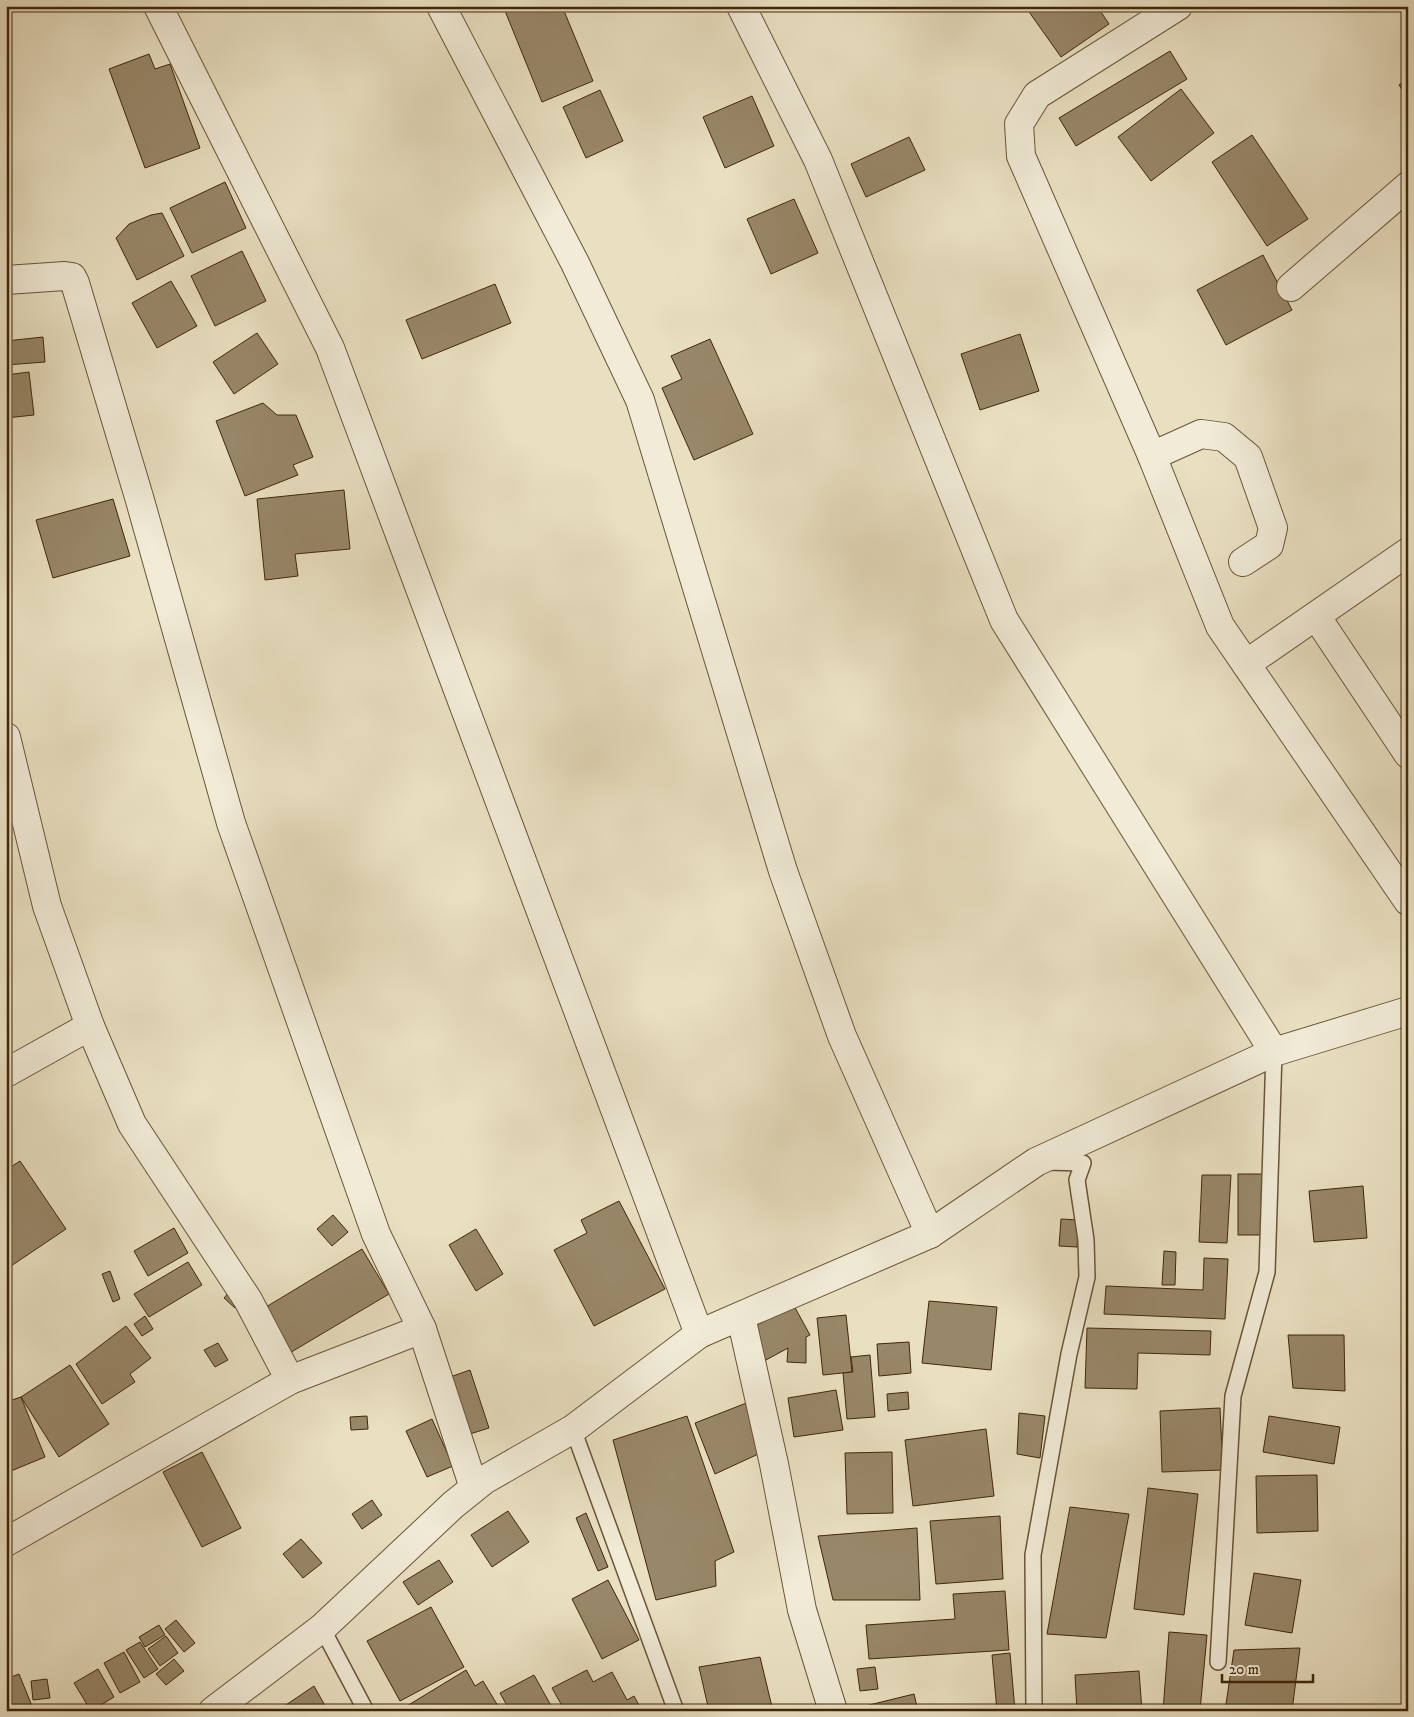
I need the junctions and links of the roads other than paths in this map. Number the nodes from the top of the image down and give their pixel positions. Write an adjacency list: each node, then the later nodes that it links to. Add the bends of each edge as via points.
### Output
1 (158, 6): 24 (street, via 330,348)
2 (442, 6): 21 (street, via 575,263 640,400 784,871 842,1036)
3 (741, 6): 18 (street, via 818,160 1004,620)
4 (1178, 6): 8 (street, via 1037,95 1019,124 1021,156)
5 (1408, 186): 7 (street)
6 (6, 280): 23 (street, via 65,276 72,277 75,283 232,822 376,1234)
7 (1291, 287)
8 (1152, 456): 10 (street, via 1201,434 1224,437 1248,456 1273,528 1269,545); 12 (street, via 1220,626)
9 (1408, 552): 11 (street)
10 (1243, 562)
11 (1316, 616): 12 (street); 14 (street)
12 (1246, 664): 15 (street)
13 (6, 737): 17 (street, via 47,906)
14 (1408, 754)
15 (1408, 901)
16 (1408, 1011): 18 (street)
17 (90, 1026): 19 (street); 25 (street, via 132,1124 248,1300)
18 (1274, 1052): 20 (street); 30 (lane, via 1267,1272 1233,1396)
19 (6, 1073)
20 (1036, 1162): 21 (street); 35 (lane, via 1083,1163 1077,1180 1086,1240 1087,1277 1069,1354 1033,1556)
21 (930, 1234): 22 (street)
22 (741, 1317): 24 (street); 34 (street, via 802,1610)
23 (422, 1329): 25 (street); 27 (street)
24 (700, 1334): 26 (street)
25 (290, 1380): 28 (street)
26 (573, 1429): 27 (street); 33 (lane)
27 (474, 1488): 29 (street)
28 (6, 1542)
29 (322, 1628): 31 (street); 32 (lane)
30 (1218, 1662)
31 (213, 1711)
32 (366, 1711)
33 (676, 1711)
34 (833, 1711)
35 (1034, 1711)

